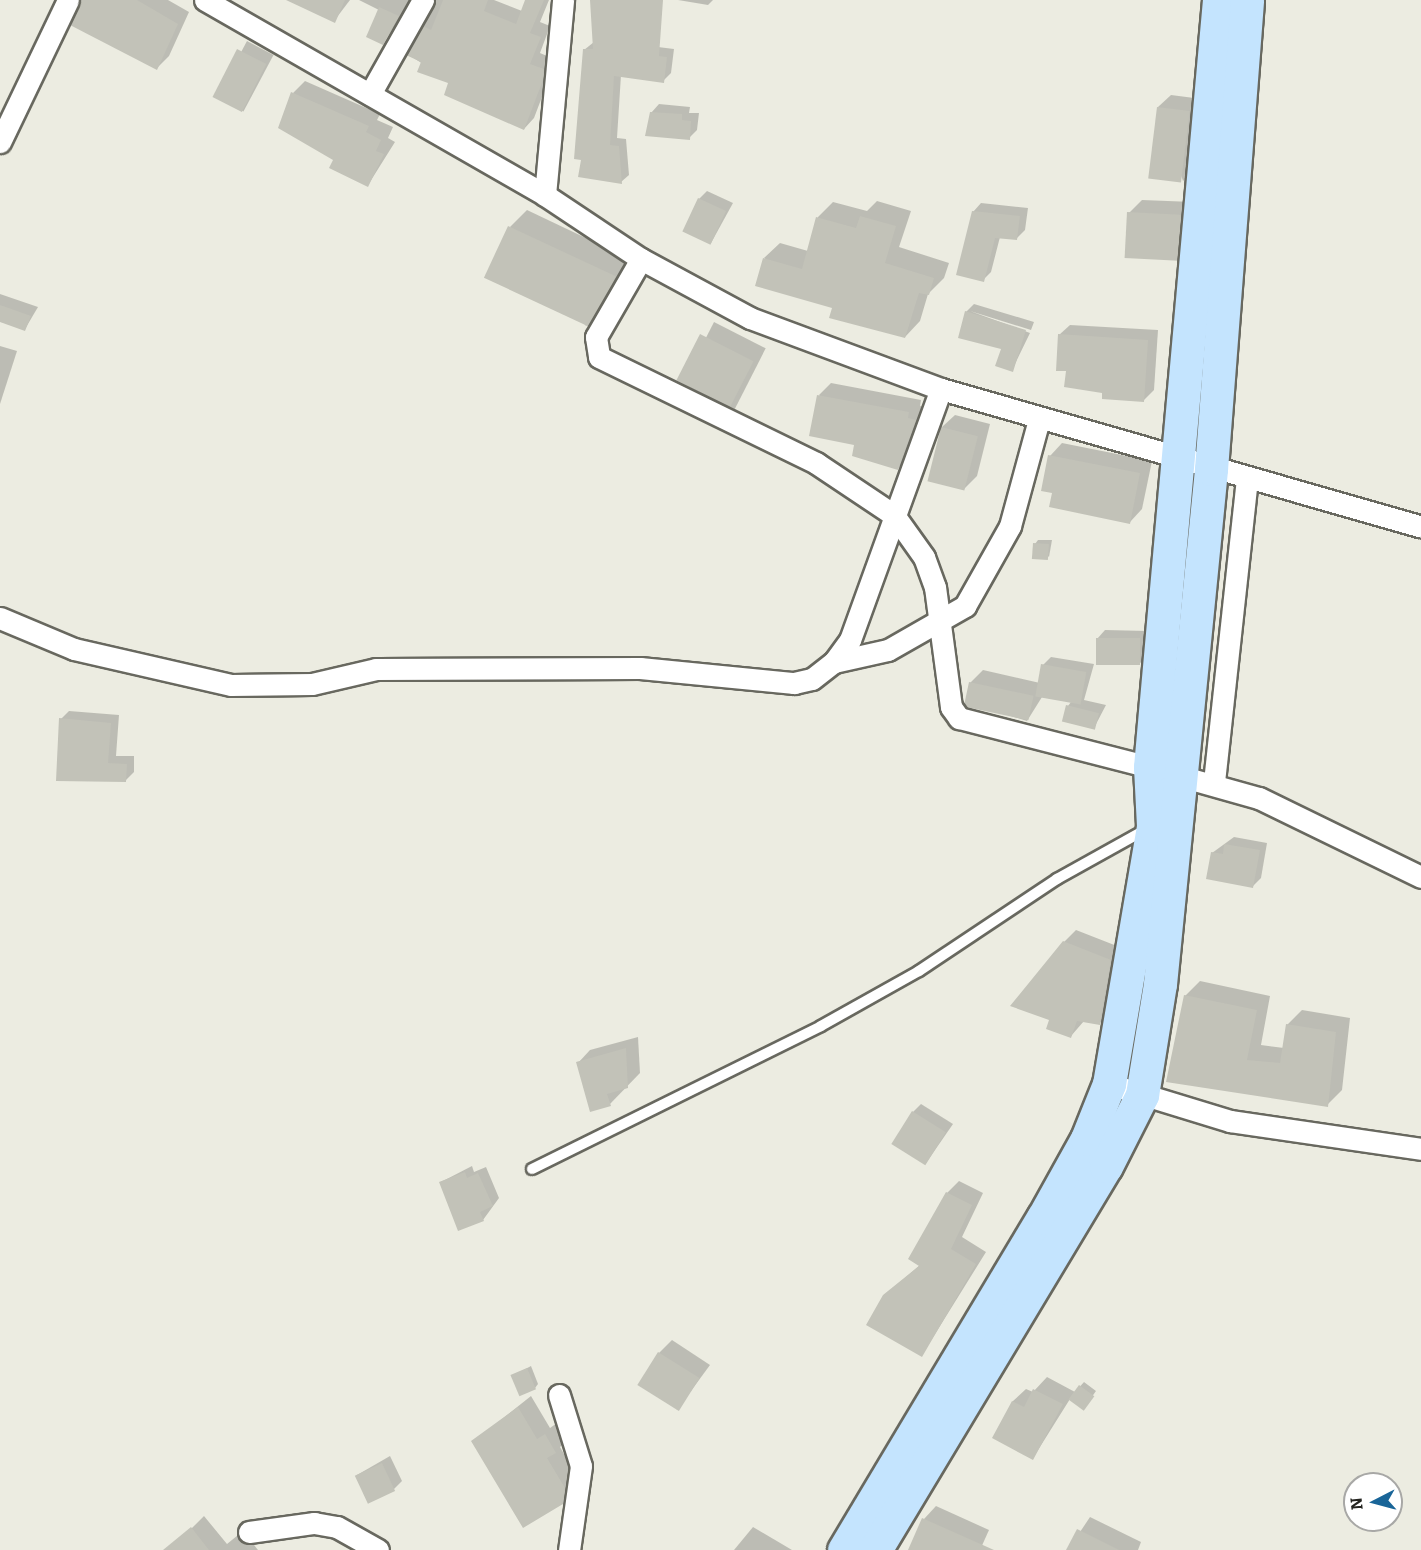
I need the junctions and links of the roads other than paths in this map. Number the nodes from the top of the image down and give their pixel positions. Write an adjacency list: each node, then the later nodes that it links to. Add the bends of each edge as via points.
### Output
1 (68, 0): 8 (street)
2 (205, 0): 7 (street)
3 (423, 0): 7 (street)
4 (563, 0): 9 (street)
5 (1219, 0): 13 (main road)
6 (1247, 0): 13 (main road)
7 (370, 94): 9 (street)
8 (0, 142)
9 (545, 195): 10 (street)
10 (640, 259): 11 (street, via 750,318); 15 (street, via 596,337 599,357 816,463)
11 (941, 389): 12 (street); 15 (street)
12 (1040, 419): 13 (street); 18 (street, via 1010,526 988,572 965,606)
13 (1196, 466): 14 (street); 20 (main road)
14 (1246, 479): 16 (street); 21 (street)
15 (894, 515): 18 (street, via 924,557); 19 (street, via 850,640)
16 (1421, 527)
17 (0, 618): 19 (street, via 74,649 231,686 312,684 376,669 640,668 794,683 812,679)
18 (940, 622): 19 (street, via 888,650); 20 (street, via 951,707 959,718)
19 (834, 662)
20 (1165, 771): 21 (street); 22 (main road); 25 (main road, via 1160,984)
21 (1214, 782): 23 (street, via 1322,826)
22 (1153, 826): 24 (main road); 27 (lane, via 1057,879 919,971 821,1026)
23 (1421, 877)
24 (1109, 1084): 25 (street); 32 (main road, via 1087,1139 1043,1218)
25 (1142, 1095): 26 (street, via 1230,1121); 33 (main road, via 1106,1166)
26 (1421, 1149)
27 (532, 1169)
28 (560, 1395): 31 (street, via 581,1466)
29 (249, 1532): 30 (street, via 314,1523 337,1527)
30 (378, 1550)
31 (569, 1550)
32 (843, 1550)
33 (875, 1550)

